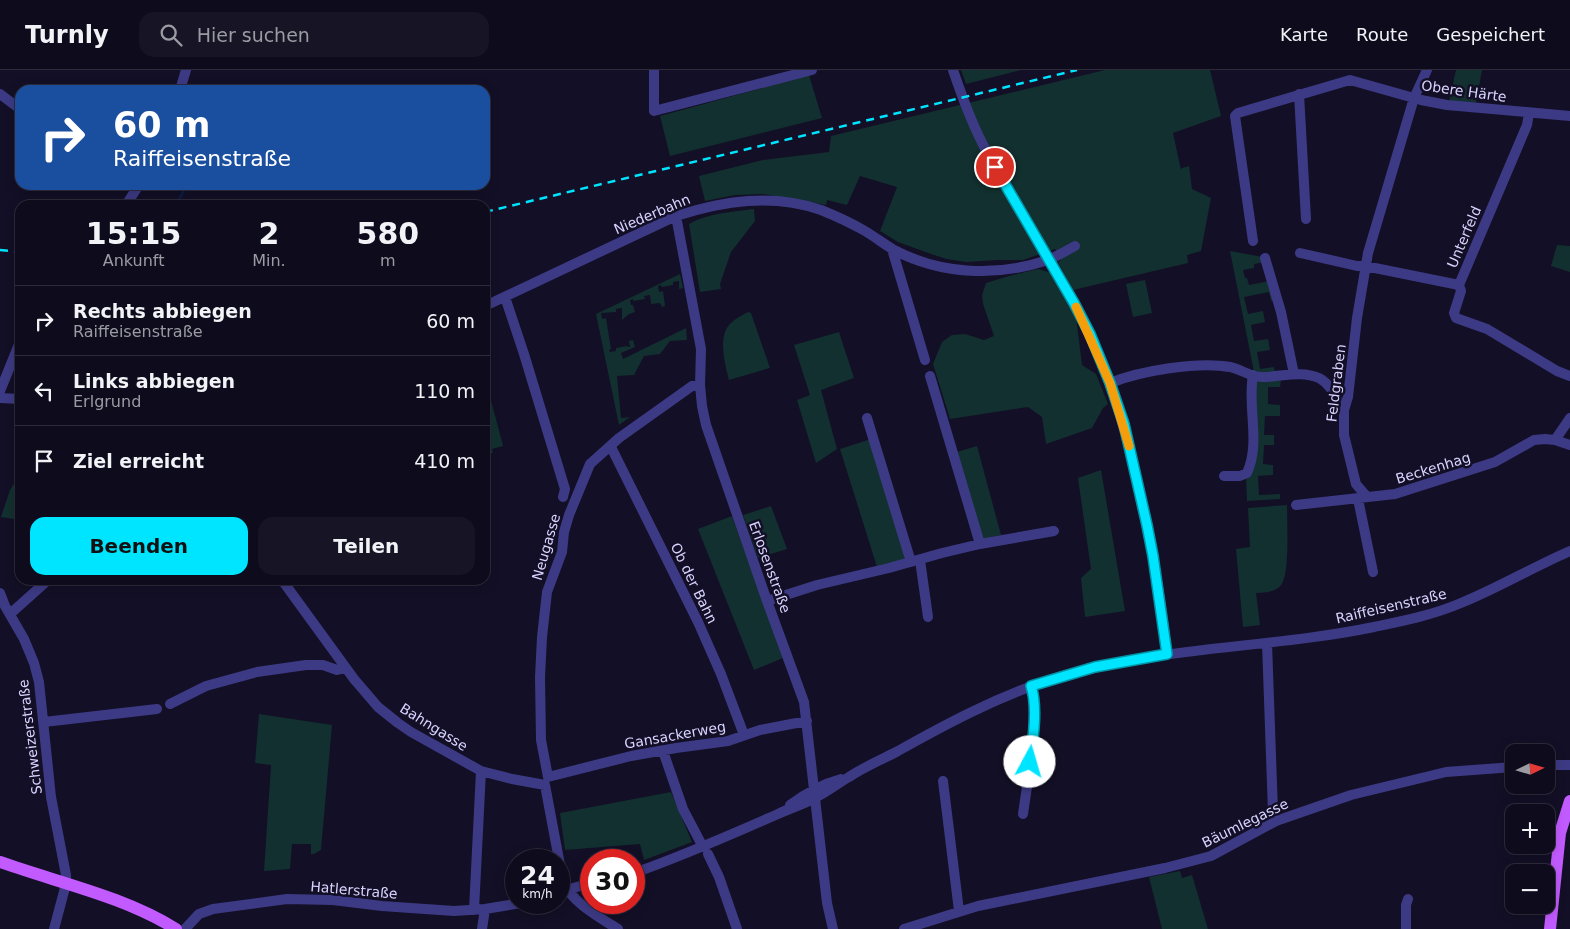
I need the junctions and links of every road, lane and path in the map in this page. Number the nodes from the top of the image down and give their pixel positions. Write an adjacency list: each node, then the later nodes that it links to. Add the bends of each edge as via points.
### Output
1 (186, 70): 7 (street)
2 (654, 70): 3 (street, via 654,111)
3 (812, 70)
4 (953, 70): 21 (street, via 967,111 987,153)
5 (1427, 70): 10 (street, Feldgraben)
6 (1349, 75): 9 (street, Obere Härte); 10 (street, Obere Härte)
7 (182, 85)
8 (0, 94): 11 (street)
9 (1299, 94): 15 (street); 16 (street, Obere Härte, via 1234,116)
10 (1414, 98): 12 (street, Obere Härte, via 1447,105); 22 (street, Feldgraben)
11 (15, 104)
12 (1529, 113): 13 (street, Obere Härte); 23 (street, Unterfeld)
13 (1570, 116)
14 (676, 216): 18 (street, Niederbahn, via 734,202 791,203 844,220); 24 (street, Niederbahn); 33 (street, Erlosenstraße, via 701,349)
15 (1306, 219)
16 (1253, 241)
17 (1075, 246): 21 (street, Niederbahn)
18 (892, 248): 21 (street, Niederbahn, via 929,264 967,271 996,271); 27 (street)
19 (1300, 252): 22 (street)
20 (1265, 258): 28 (street)
21 (1049, 259): 32 (street, via 1090,334)
22 (1365, 266): 23 (street); 37 (street, Feldgraben)
23 (1459, 285): 31 (street, Unterfeld, via 1461,291 1454,313 1456,318 1487,329)
24 (505, 297): 25 (street, Niederbahn); 44 (street, via 565,489)
25 (490, 304)
26 (15, 354): 34 (street)
27 (925, 360)
28 (1294, 374): 29 (street); 37 (street, via 1317,377 1326,382)
29 (1252, 375): 32 (street, via 1231,367 1197,366 1131,375); 43 (street, via 1254,452 1251,464 1247,473)
30 (930, 376): 48 (street)
31 (1570, 376)
32 (1110, 383): 59 (street, via 1124,424 1147,525)
33 (700, 385): 42 (street, Neugasse, via 692,386); 55 (street, Erlosenstraße, via 706,425)
34 (0, 391)
35 (0, 398): 36 (street)
36 (15, 399)
37 (1344, 410): 45 (street, Feldgraben, via 1344,435 1350,465)
38 (867, 418): 50 (street)
39 (1570, 418): 40 (street)
40 (1555, 440): 41 (street, Beckenhag); 45 (street, Beckenhag, via 1534,440 1496,462 1395,494)
41 (1570, 445)
42 (610, 447): 66 (street, Ob der Bahn, via 698,622); 72 (street, Neugasse, via 590,464 580,487 547,592 540,677)
43 (1224, 476)
44 (564, 497)
45 (1363, 498): 46 (street, Beckenhag); 51 (street)
46 (1296, 505)
47 (1054, 531): 48 (street)
48 (980, 544): 50 (street)
49 (1570, 552): 58 (street, Raiffeisenstraße, via 1475,598 1432,614 1315,638)
50 (916, 561): 55 (street); 57 (street)
51 (1373, 572)
52 (42, 585): 56 (street)
53 (286, 585): 60 (street, Bahngasse)
54 (0, 593): 56 (street, Schweizerstraße)
55 (767, 601): 64 (street, Erlosenstraße, via 800,686)
56 (10, 614): 65 (street, Schweizerstraße, via 34,662)
57 (928, 616)
58 (1267, 643): 59 (street, Raiffeisenstraße); 77 (street, via 1272,812)
59 (1167, 654): 61 (street, Raiffeisenstraße, via 1095,667)
60 (345, 668): 62 (street, via 337,670 323,665 306,665 257,672 206,686); 71 (street, Bahngasse, via 378,707 398,723)
61 (1031, 686): 74 (street, Raiffeisenstraße, via 971,711 850,776 827,783); 76 (street, via 1034,696 1033,746)
62 (170, 704)
63 (157, 709): 65 (street)
64 (807, 721): 66 (street, Gansackerweg); 74 (street, Erlosenstraße)
65 (44, 722): 82 (street, Schweizerstraße, via 51,797)
66 (744, 735): 67 (street, Gansackerweg, via 728,741)
67 (663, 751): 72 (street, Gansackerweg, via 631,756); 79 (street, via 683,810)
68 (1555, 765): 69 (street)
69 (1570, 765)
70 (1505, 768): 77 (street, Bäumlegasse, via 1446,772 1420,778 1351,795)
71 (481, 771): 72 (street, Bahngasse, via 512,780); 87 (street)
72 (547, 781): 78 (street)
73 (943, 781): 88 (street)
74 (815, 794): 79 (street, Raiffeisenstraße); 95 (street, Erlosenstraße, via 827,903)
75 (1570, 801): 98 (main road, via 1560,833)
76 (1023, 814)
77 (1276, 821): 88 (street, Bäumlegasse, via 1211,856)
78 (558, 849)
79 (706, 851): 81 (street, Raiffeisenstraße); 94 (street)
80 (0, 862): 82 (main road)
81 (645, 870)
82 (66, 884): 89 (street); 90 (main road, via 124,903)
83 (570, 895): 93 (street)
84 (1408, 899): 97 (street)
85 (505, 906): 86 (street, Hatlerstraße)
86 (485, 909): 87 (street, Hatlerstraße); 92 (street)
87 (474, 910): 91 (street, Hatlerstraße, via 287,899 213,909 199,914)
88 (959, 911): 96 (street, Bäumlegasse)
89 (54, 929)
90 (176, 929)
91 (185, 929)
92 (482, 929)
93 (618, 929)
94 (737, 929)
95 (833, 929)
96 (904, 929)
97 (1406, 929)
98 (1550, 929)

